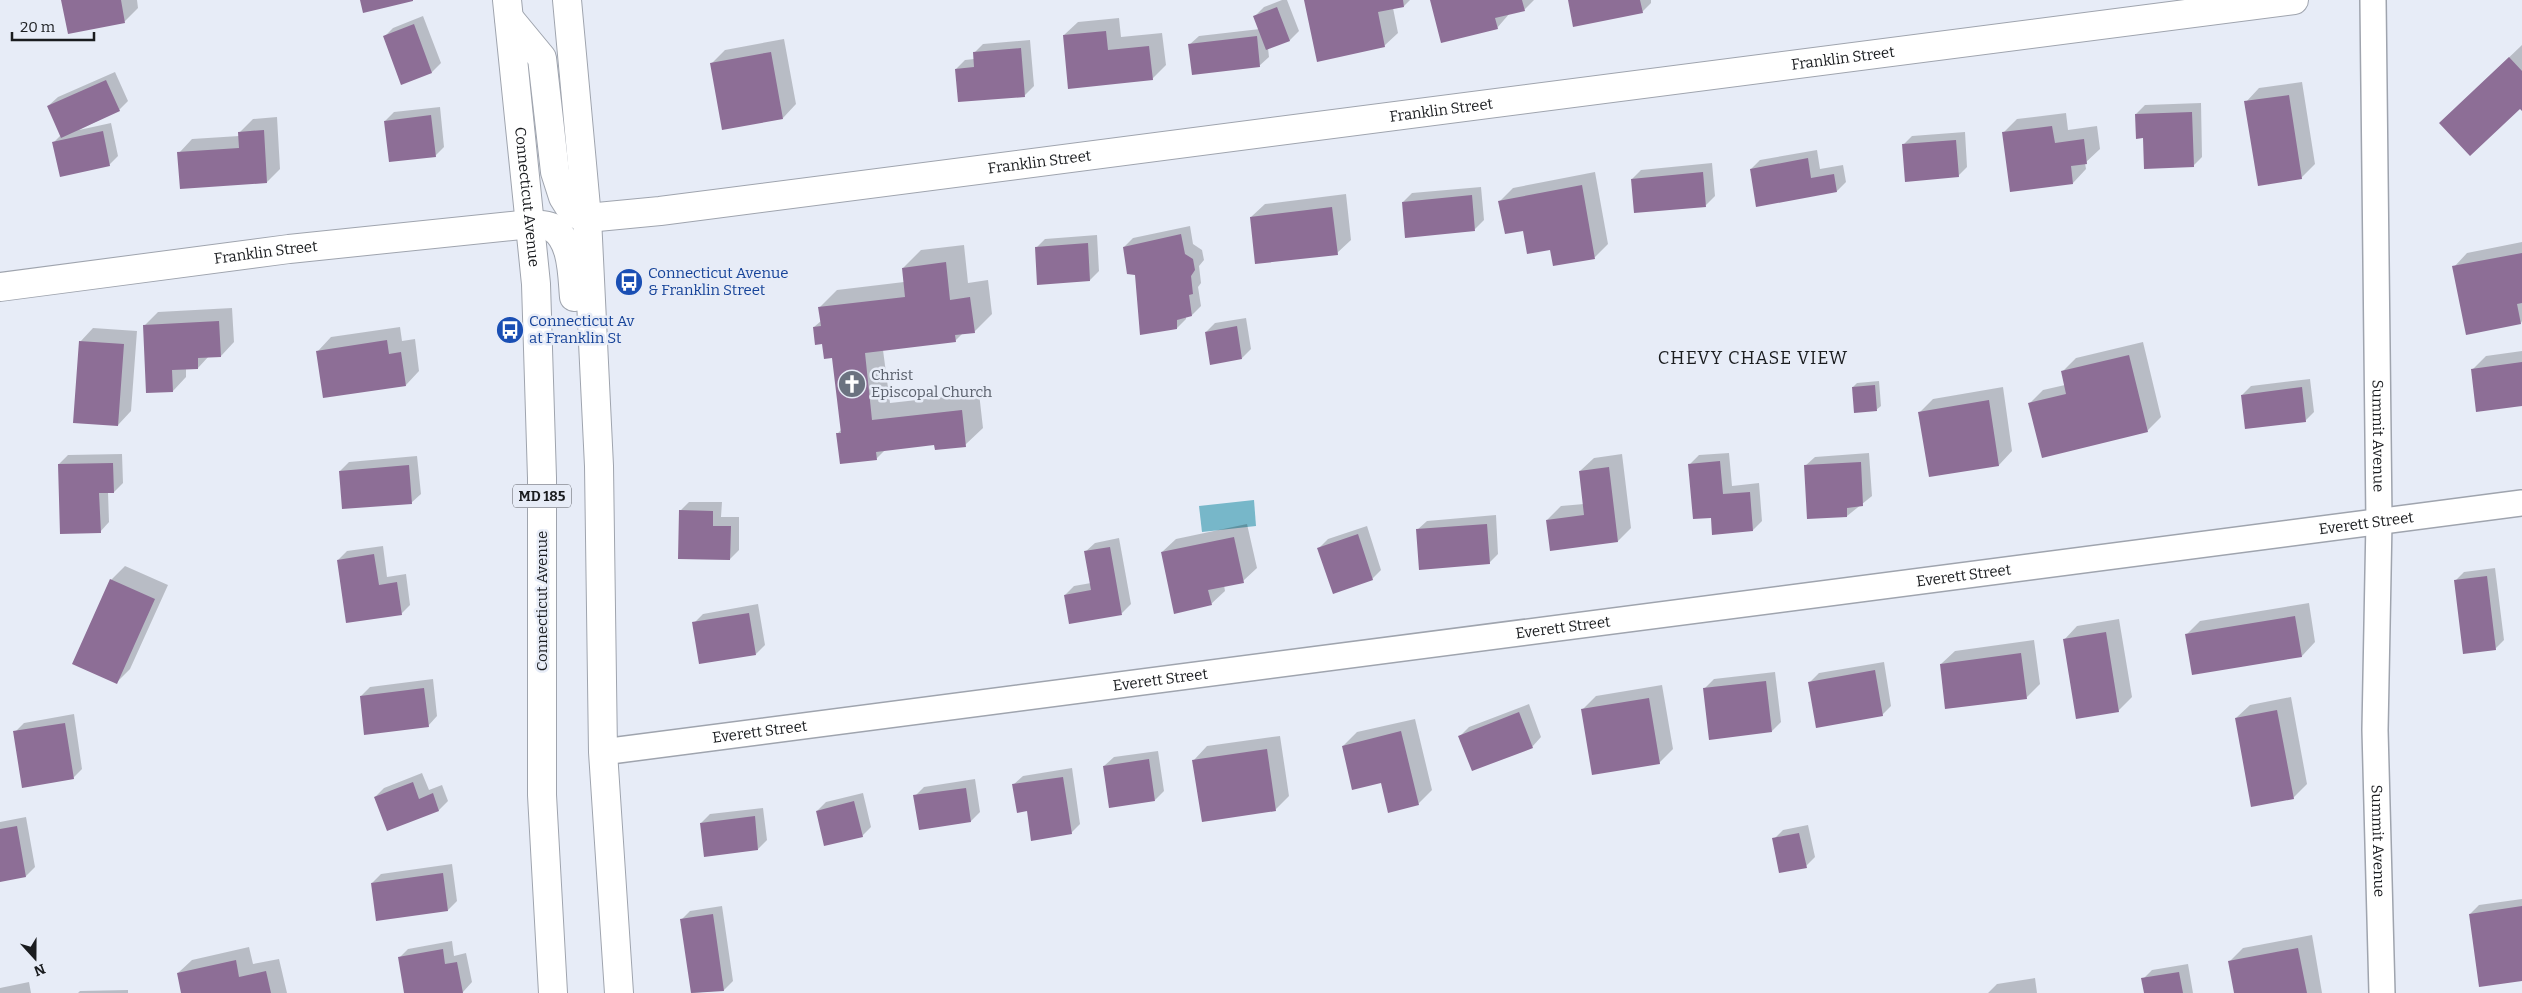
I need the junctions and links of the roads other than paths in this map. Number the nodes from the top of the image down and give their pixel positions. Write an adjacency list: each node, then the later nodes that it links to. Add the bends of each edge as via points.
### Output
1 (567, 0): 5 (main road)
2 (2294, 0): 5 (main road, Franklin Street)
3 (2373, 0): 10 (street, Summit Avenue)
4 (508, 9): 5 (main road, via 542,58 554,172 563,197 573,214); 6 (main road, Connecticut Avenue / MD 185)
5 (587, 218): 8 (main road)
6 (531, 224): 7 (main road, Franklin Street, via 289,249); 8 (main road, via 551,227 564,241 572,268 578,353); 12 (main road, Connecticut Avenue / MD 185, via 542,478 542,795)
7 (0, 287)
8 (595, 378): 11 (main road)
9 (2522, 502): 10 (street, Everett Street)
10 (2379, 521): 11 (street, Everett Street); 14 (street, Summit Avenue, via 2376,730)
11 (603, 752): 13 (main road)
12 (553, 993)
13 (619, 993)
14 (2382, 993)

